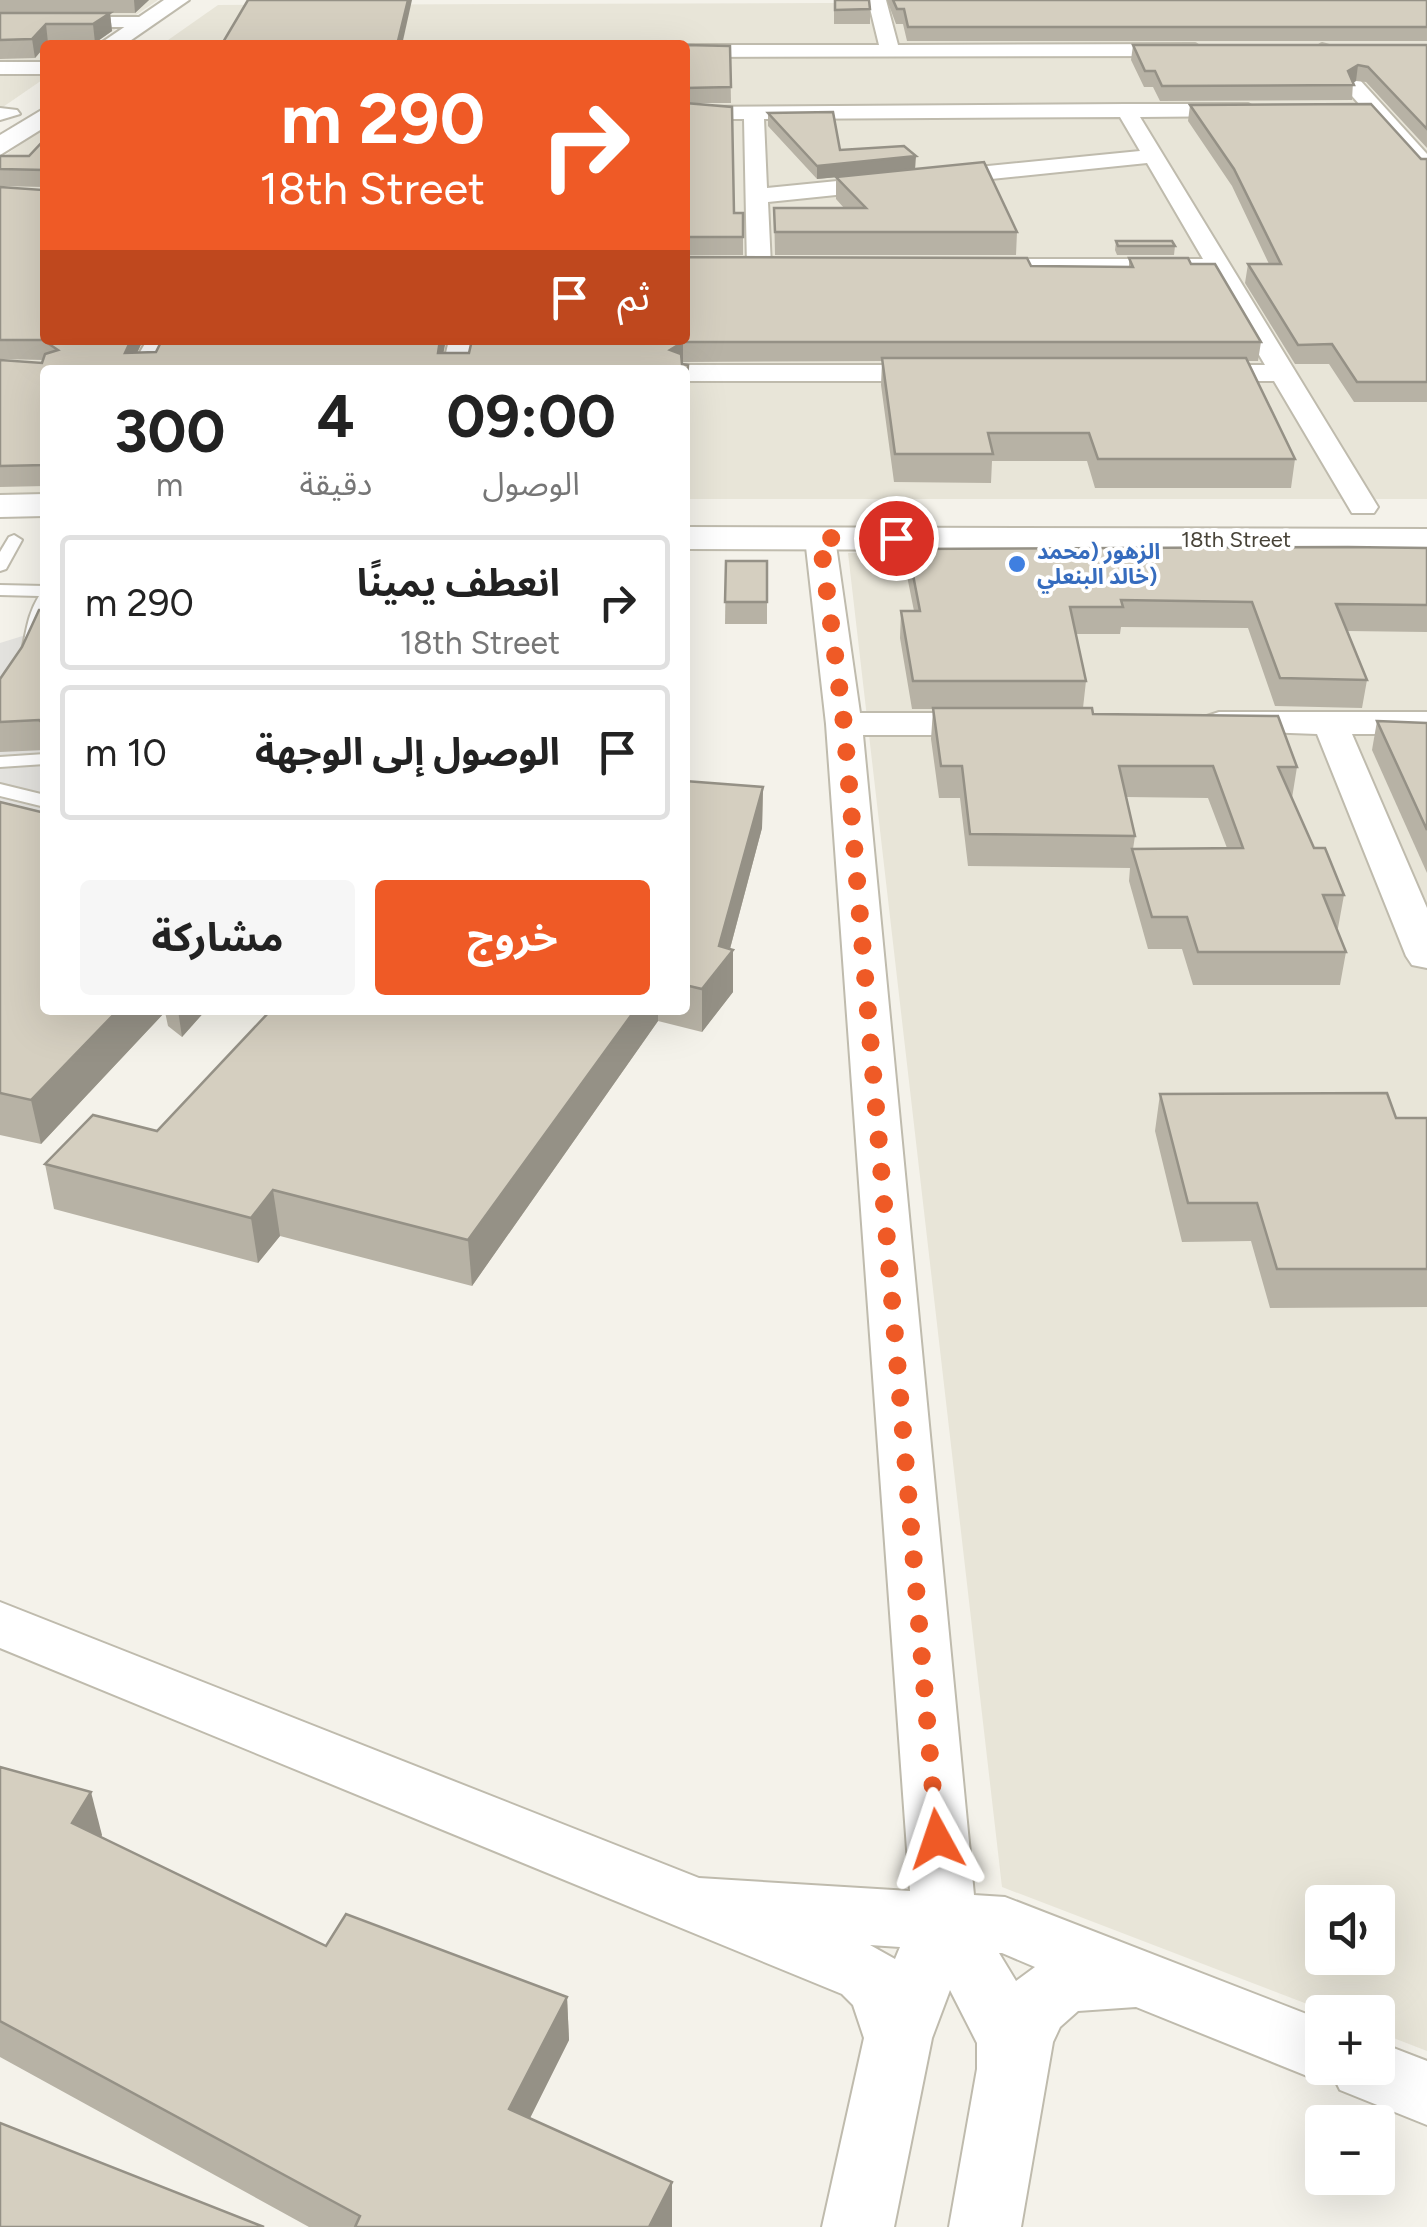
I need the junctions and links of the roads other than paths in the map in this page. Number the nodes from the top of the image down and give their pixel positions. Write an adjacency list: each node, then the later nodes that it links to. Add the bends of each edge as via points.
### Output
1 (876, 0): 5 (street)
2 (188, 3): 4 (street)
3 (0, 22): 4 (street)
4 (144, 34)
5 (890, 50): 6 (street); 8 (street)
6 (1224, 50)
7 (1357, 50): 15 (street, via 1312,50)
8 (690, 51)
9 (0, 68): 10 (street)
10 (40, 68)
11 (40, 93): 18 (street)
12 (1126, 110): 13 (street); 17 (street); 21 (street)
13 (1260, 110)
14 (1338, 110): 15 (street)
15 (1376, 110): 22 (street)
16 (690, 113): 17 (street)
17 (754, 113): 23 (street)
18 (3, 116)
19 (40, 119): 20 (street)
20 (0, 147)
21 (1154, 156): 23 (street); 26 (street)
22 (1427, 166)
23 (757, 196): 24 (street)
24 (760, 266)
25 (939, 266): 26 (street)
26 (1219, 266): 30 (street)
27 (690, 373): 28 (street)
28 (976, 373)
29 (1170, 373): 30 (street)
30 (1286, 373): 34 (street)
31 (690, 506): 32 (street)
32 (1210, 506): 34 (street); 38 (street, via 829,523 813,529)
33 (1427, 506): 34 (street)
34 (1363, 507)
35 (40, 510): 36 (street)
36 (12, 538)
37 (690, 538): 38 (street, 18th Street)
38 (820, 538): 39 (street, 18th Street); 46 (street)
39 (1427, 540)
40 (0, 590): 41 (lane)
41 (40, 594)
42 (40, 606): 43 (lane, via 27,661)
43 (0, 700)
44 (1330, 723): 45 (street); 48 (street); 53 (street)
45 (1427, 723)
46 (844, 724): 47 (street); 56 (street)
47 (1038, 724)
48 (1194, 724)
49 (40, 759): 50 (lane)
50 (0, 762)
51 (0, 790): 52 (lane)
52 (40, 800)
53 (1427, 956)
54 (0, 1624): 55 (street)
55 (696, 1906): 56 (street); 58 (street, via 865,1973 880,1988)
56 (944, 1918): 57 (street, via 1036,1934); 58 (street); 60 (street, via 1000,2018 1011,2043)
57 (1156, 1982): 59 (street); 60 (street, via 1074,1979 1049,1992 1020,2029)
58 (898, 2038): 63 (street)
59 (1305, 2043)
60 (1011, 2069): 64 (street)
61 (1395, 2080): 62 (street)
62 (1427, 2093)
63 (858, 2227)
64 (985, 2227)

